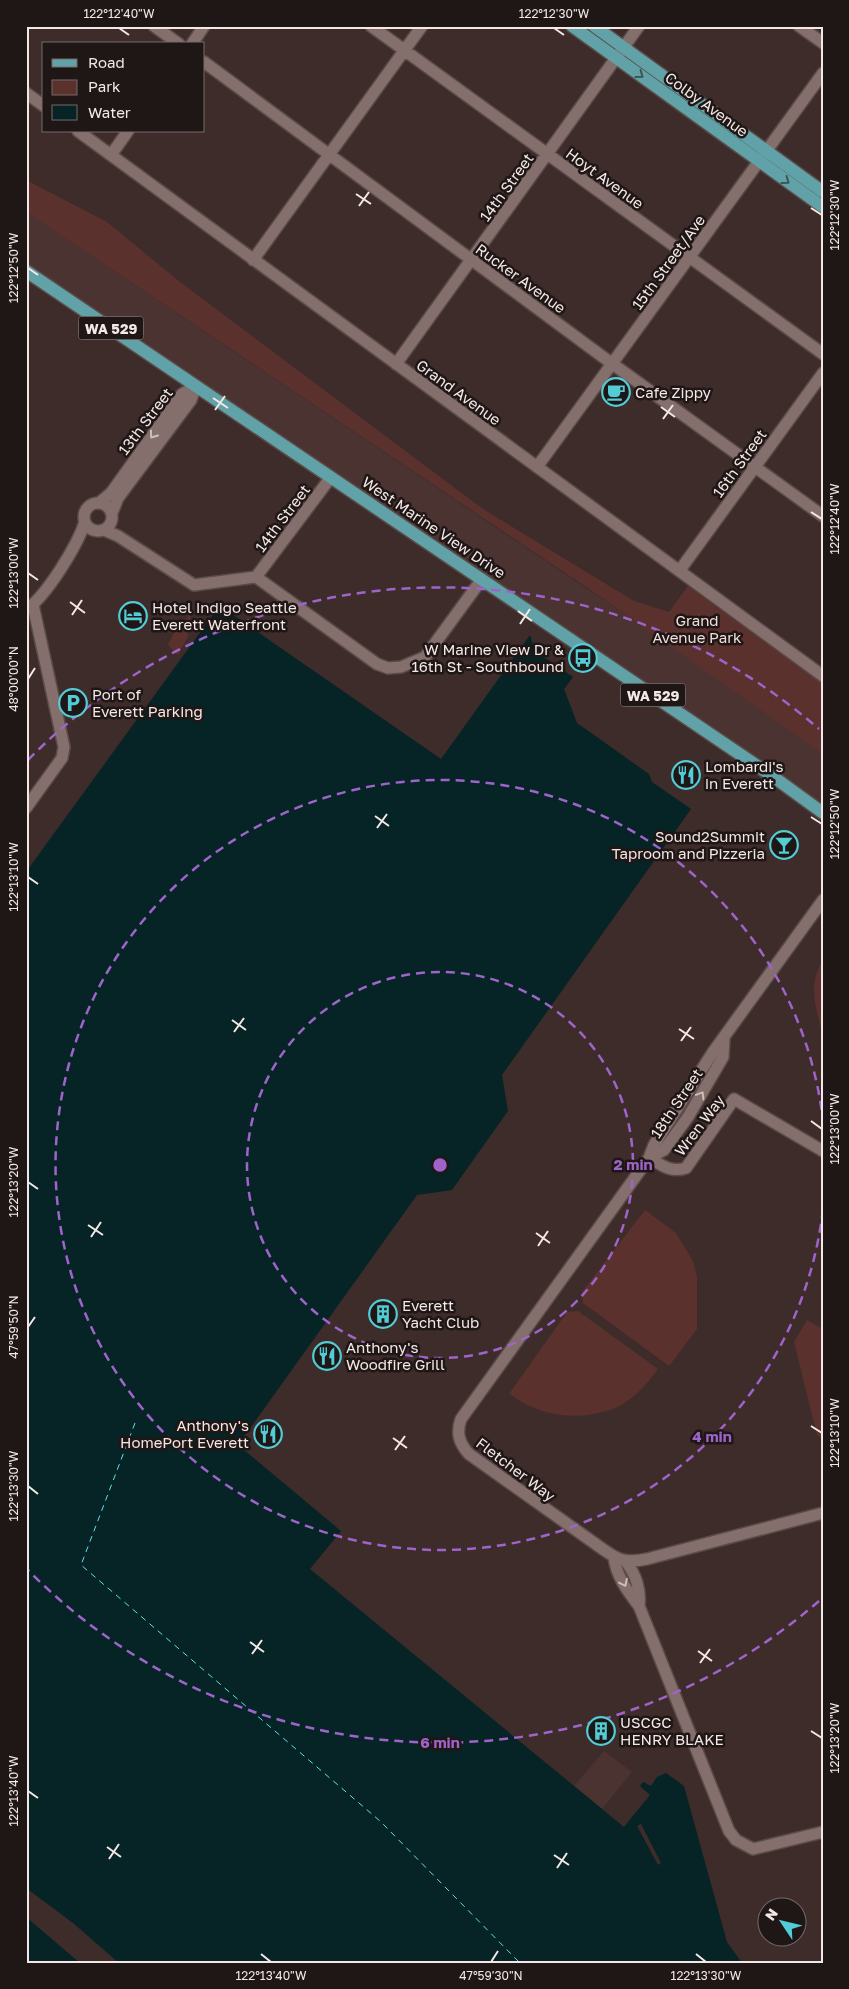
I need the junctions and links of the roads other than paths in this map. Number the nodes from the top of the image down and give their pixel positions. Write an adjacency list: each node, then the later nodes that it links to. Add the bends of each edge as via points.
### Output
1 (154, 26): 9 (street)
2 (204, 26): 10 (street)
3 (371, 26): 12 (street, Hoyt Avenue)
4 (422, 26): 12 (street)
5 (572, 26): 13 (main road, Colby Avenue)
6 (594, 26): 13 (main road, Colby Avenue)
7 (639, 26): 13 (street, 14th Street)
8 (799, 26): 11 (street)
9 (176, 42)
10 (193, 42)
11 (823, 43)
12 (404, 51): 21 (street); 22 (street, Hoyt Avenue)
13 (620, 53): 22 (street, 14th Street); 23 (main road, Colby Avenue)
14 (205, 63): 21 (street, Rucker Avenue)
15 (823, 74): 23 (street, 15th Street/Ave)
16 (26, 94): 17 (street)
17 (42, 105)
18 (79, 132): 20 (street, Grand Avenue)
19 (127, 132): 20 (street)
20 (111, 155): 27 (street, Grand Avenue)
21 (330, 155): 27 (street); 28 (street, Rucker Avenue)
22 (547, 155): 26 (street, Hoyt Avenue); 28 (street, 14th Street)
23 (763, 156): 24 (main road, Colby Avenue); 25 (main road, Colby Avenue, one-way to 25); 26 (street, 15th Street/Ave)
24 (823, 192)
25 (823, 207)
26 (689, 257): 30 (street, Hoyt Avenue); 31 (street, 15th Street/Ave)
27 (253, 260): 32 (street, Grand Avenue)
28 (472, 260): 31 (street, Rucker Avenue); 32 (street, 14th Street)
29 (26, 271): 34 (main road, West Marine View Drive / WA 529)
30 (823, 354)
31 (613, 363): 35 (street, Rucker Avenue); 36 (street, 15th Street/Ave)
32 (396, 364): 36 (street, Grand Avenue)
33 (823, 373): 35 (street, 16th Street)
34 (196, 386): 37 (main road, West Marine View Drive / WA 529); 38 (street, 13th Street, one-way to 38, via 182,394 111,493); 39 (street, 13th Street, via 191,400 118,498)
35 (755, 466): 40 (street, Rucker Avenue); 45 (street, 16th Street)
36 (537, 467): 45 (street, Grand Avenue)
37 (331, 477): 46 (street, 14th Street); 47 (main road, West Marine View Drive / WA 529)
38 (99, 503): 39 (street, via 107,506); 41 (street, via 87,508)
39 (112, 516): 42 (street); 43 (street)
40 (823, 516)
41 (85, 522): 42 (street, via 90,528); 44 (street)
42 (100, 530): 43 (street); 44 (street)
43 (141, 550): 46 (street, via 194,584)
44 (66, 560): 48 (street)
45 (680, 570): 49 (street, Grand Avenue)
46 (256, 577): 47 (street, via 377,664 388,668 401,667 425,656)
47 (482, 579): 51 (main road, West Marine View Drive / WA 529)
48 (30, 608): 50 (street, via 64,747 62,758)
49 (822, 675)
50 (26, 808)
51 (823, 813)
52 (823, 900): 54 (street, 18th Street, via 713,1052)
53 (823, 1151): 54 (street, Wren Way, via 734,1099 686,1168 677,1171)
54 (649, 1158): 56 (street, Fletcher Way, via 461,1419 458,1435 469,1454)
55 (823, 1513): 57 (street, Fletcher Way)
56 (614, 1558): 57 (street, Fletcher Way); 58 (street, one-way to 58, via 628,1593)
57 (626, 1562): 58 (street, via 632,1569 641,1596)
58 (639, 1606): 59 (street, via 725,1822 736,1840 753,1849)
59 (823, 1832)

